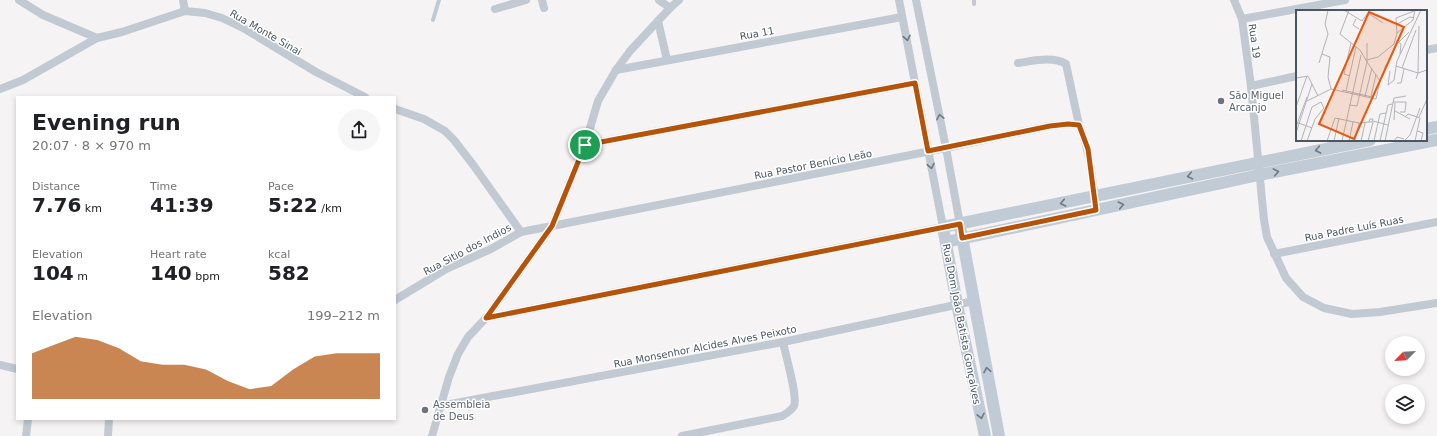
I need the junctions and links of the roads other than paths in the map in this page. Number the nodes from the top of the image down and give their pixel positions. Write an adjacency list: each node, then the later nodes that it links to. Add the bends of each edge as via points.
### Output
1 (19, 0): 18 (street, via 43,15)
2 (183, 0): 13 (street)
3 (439, 0): 16 (lane)
4 (526, 0): 12 (street)
5 (659, 0): 11 (street)
6 (679, 0): 11 (street)
7 (899, 0): 14 (street, Rua Dom João Batista Gonçalves)
8 (916, 0): 36 (street, Rua Dom João Batista Gonçalves, one-way to 8)
9 (1234, 0): 15 (street, Rua 19)
10 (1345, 0): 15 (street)
11 (670, 8): 17 (street)
12 (495, 9)
13 (185, 11): 18 (street, Rua Monte Sinai); 28 (street, Rua Monte Sinai, via 222,18)
14 (902, 17): 21 (street, Rua 11); 25 (street, Rua Dom João Batista Gonçalves, one-way to 25)
15 (1242, 19): 26 (street, Rua 19)
16 (433, 20)
17 (658, 21): 21 (street); 23 (street)
18 (97, 38): 27 (street, Rua Monte Sinai, via 23,80)
19 (1437, 48): 20 (street)
20 (1427, 50)
21 (666, 60): 23 (street, Rua 11)
22 (1018, 63): 30 (street, via 1049,60 1062,61 1066,64)
23 (616, 70): 35 (street, via 598,101)
24 (1296, 76): 26 (street)
25 (915, 83): 35 (street); 37 (street, Rua Dom João Batista Gonçalves)
26 (1251, 86): 38 (street, Rua 19)
27 (1, 87)
28 (363, 96)
29 (396, 109): 46 (street, via 424,119 445,131 474,166)
30 (1079, 125): 36 (street, Rua Pastor Benício Leão, via 1050,126); 40 (street, via 1088,149)
31 (1437, 127): 32 (street)
32 (1427, 129)
33 (1437, 140): 39 (street, one-way to 33)
34 (1365, 141): 38 (street, one-way to 38)
35 (585, 145): 44 (street)
36 (946, 148): 37 (street, Rua Pastor Benício Leão); 43 (street, Rua Dom João Batista Gonçalves)
37 (928, 151): 44 (street, Rua Pastor Benício Leão); 45 (street, Rua Dom João Batista Gonçalves, one-way to 45)
38 (1258, 162): 39 (street); 40 (street, one-way to 40)
39 (1259, 175): 41 (street, one-way to 39); 49 (street, via 1267,237)
40 (1094, 196): 41 (street); 43 (street, one-way to 43)
41 (1096, 210): 47 (street)
42 (1437, 222): 49 (street, Rua Padre Luís Ruas)
43 (960, 224): 45 (street); 47 (street, Rua Dom João Batista Gonçalves)
44 (552, 226): 46 (street, Rua Sitio dos Indios); 54 (street)
45 (943, 227): 48 (street, Rua Dom João Batista Gonçalves); 54 (street)
46 (521, 232): 50 (street, Rua Sitio dos Indios, via 446,270)
47 (962, 238): 48 (street); 51 (street, Rua Dom João Batista Gonçalves)
48 (946, 242): 53 (street, Rua Dom João Batista Gonçalves)
49 (1274, 254): 52 (street, via 1286,278 1303,297 1324,308 1352,314)
50 (396, 299)
51 (974, 301): 53 (street, Rua Monsenhor Alcides Alves Peixoto); 66 (street, Rua Dom João Batista Gonçalves, one-way to 51)
52 (1437, 303)
53 (957, 304): 55 (street, Rua Monsenhor Alcides Alves Peixoto); 65 (street, Rua Dom João Batista Gonçalves, one-way to 65)
54 (486, 318): 58 (street, via 458,354)
55 (782, 342): 58 (street, Rua Monsenhor Alcides Alves Peixoto); 64 (street, via 795,395 794,405 790,411 782,416)
56 (0, 364): 57 (street)
57 (16, 369)
58 (440, 406): 63 (street)
59 (28, 420): 61 (street)
60 (109, 420): 62 (street)
61 (26, 436)
62 (108, 436)
63 (432, 436)
64 (682, 436)
65 (985, 436)
66 (1000, 436)

